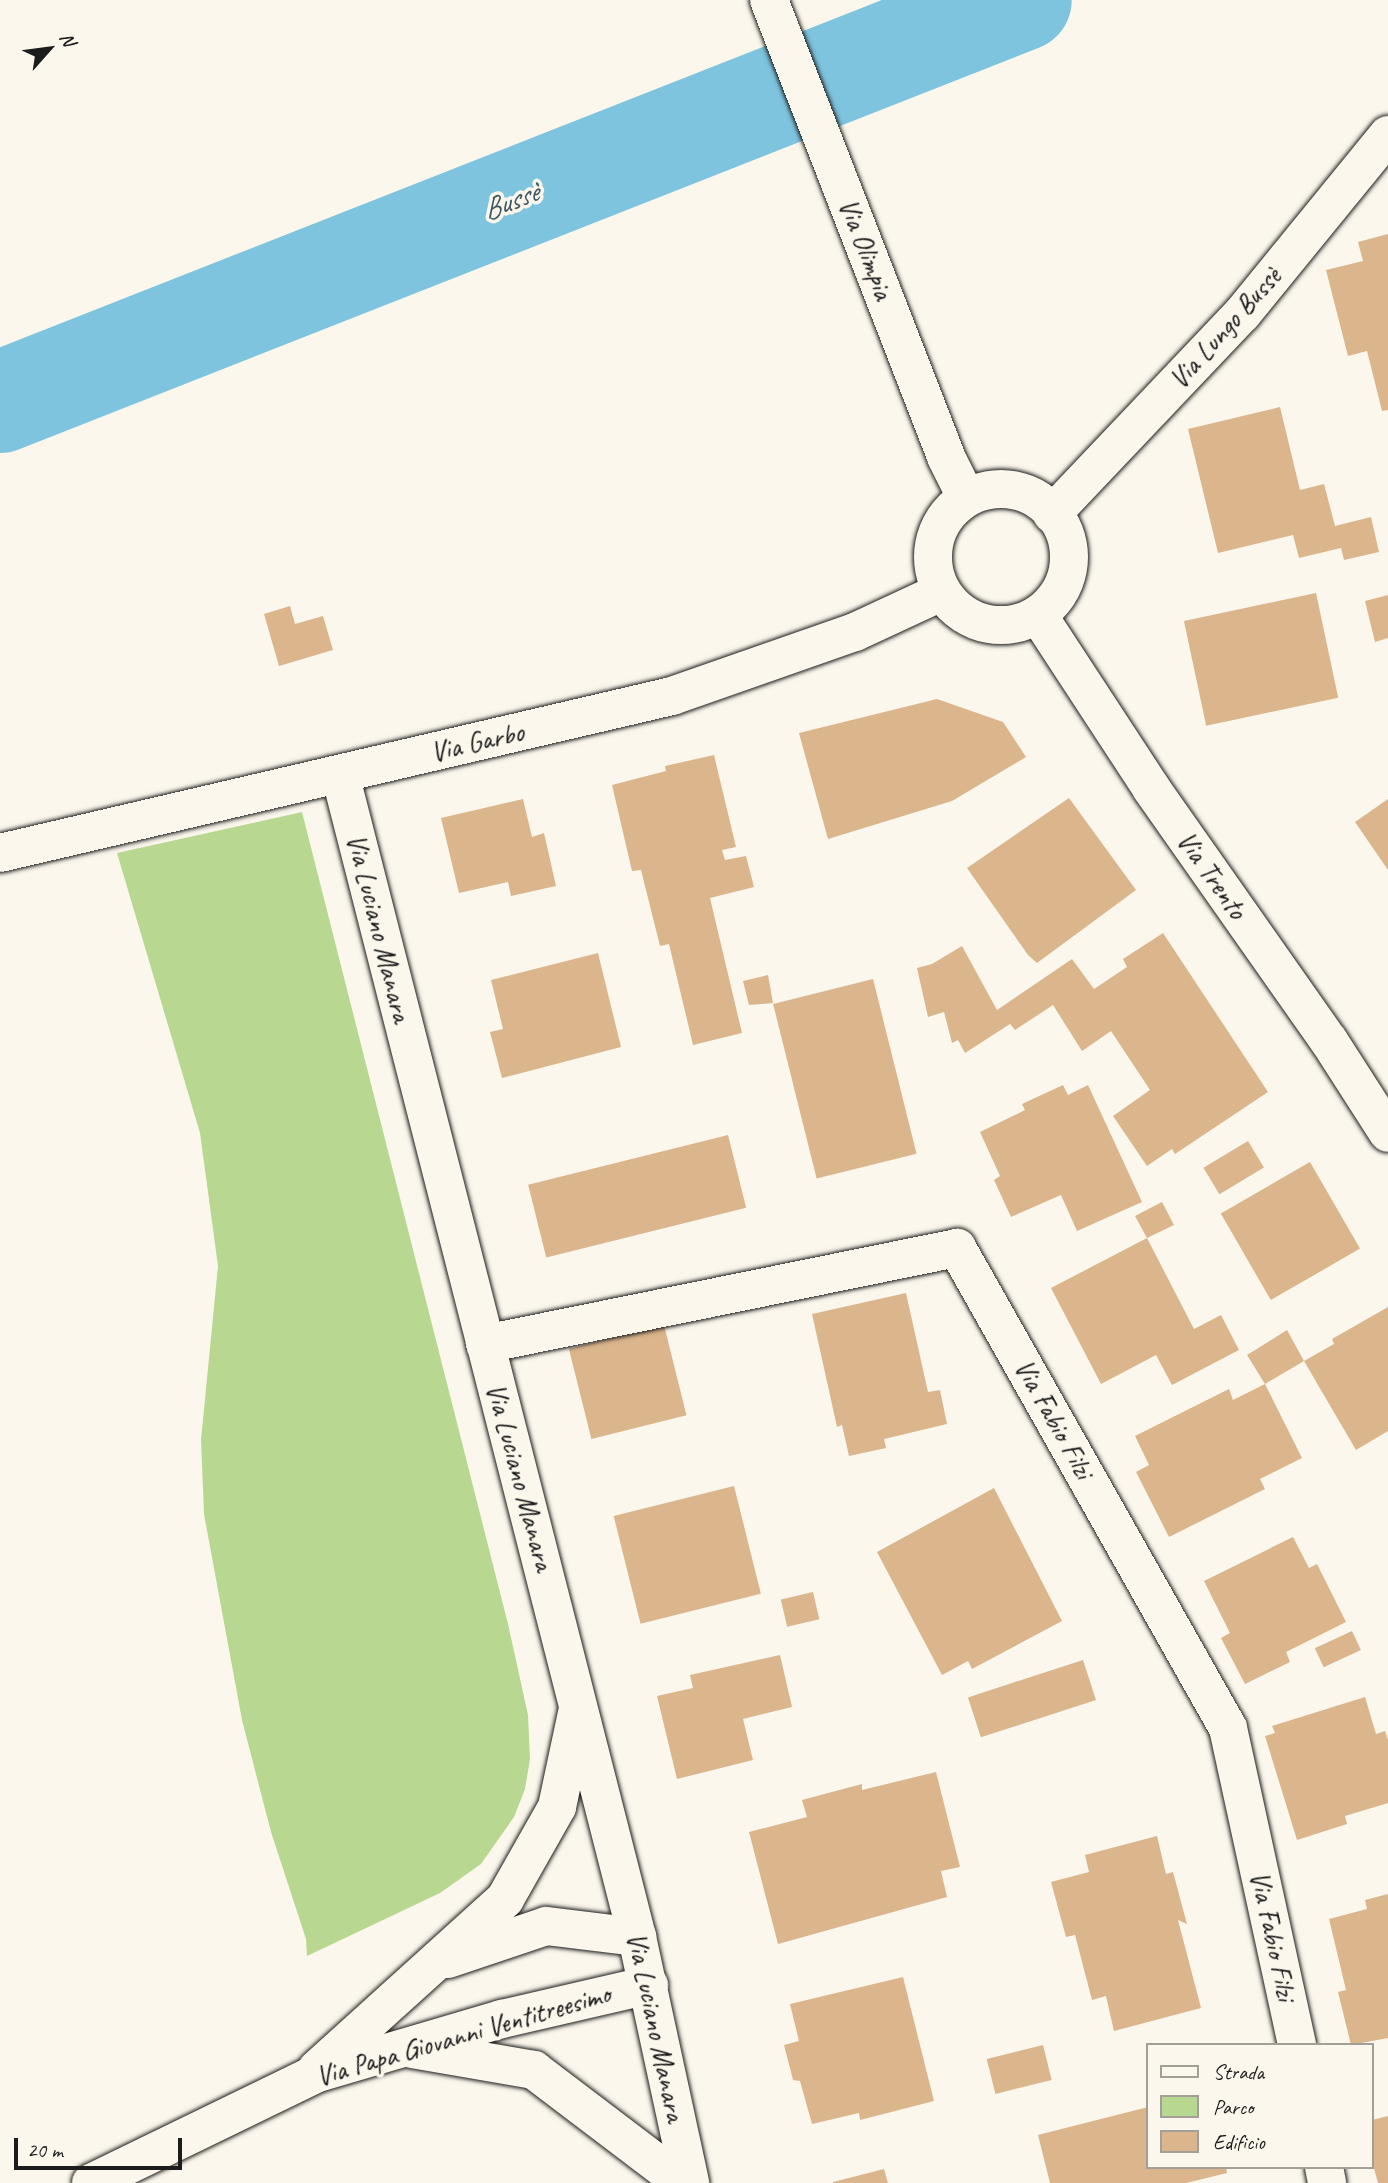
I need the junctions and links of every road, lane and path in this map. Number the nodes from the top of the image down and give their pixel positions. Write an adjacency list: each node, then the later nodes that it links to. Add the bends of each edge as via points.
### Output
1 (769, 0): 3 (street, Via Olimpia, via 946,457)
2 (1388, 135): 4 (street, Via Lungo Bussè, via 1242,314)
3 (966, 497): 4 (street, via 1000,488 1023,493); 5 (street, via 942,524 933,546)
4 (1052, 514): 6 (street, via 1069,544 1069,568 1061,590)
5 (941, 592): 6 (street, via 958,610 979,622 1002,625); 7 (street, Via Garbo, via 845,636 672,696)
6 (1038, 615): 9 (street, Via Trento)
7 (340, 774): 8 (street, Via Garbo); 10 (street, Via Luciano Manara)
8 (0, 853)
9 (1388, 1133)
10 (485, 1344): 11 (street, Via Luciano Manara); 15 (street, Via Fabio Filzi, via 957,1248 1228,1728)
11 (579, 1705): 12 (street, Via Luciano Manara); 13 (street, via 551,1818 505,1899)
12 (637, 1937): 13 (street, via 545,1926); 14 (street, Via Luciano Manara)
13 (433, 1964): 17 (street)
14 (649, 1985): 16 (street, Via Papa Giovanni Ventitreesimo); 20 (street, Via Luciano Manara)
15 (1297, 2043)
16 (402, 2048): 17 (street, Via Papa Giovanni Ventitreesimo); 19 (street, via 534,2070)
17 (305, 2079): 18 (street, Via Papa Giovanni Ventitreesimo)
18 (91, 2183)
19 (683, 2183)
20 (690, 2183)

